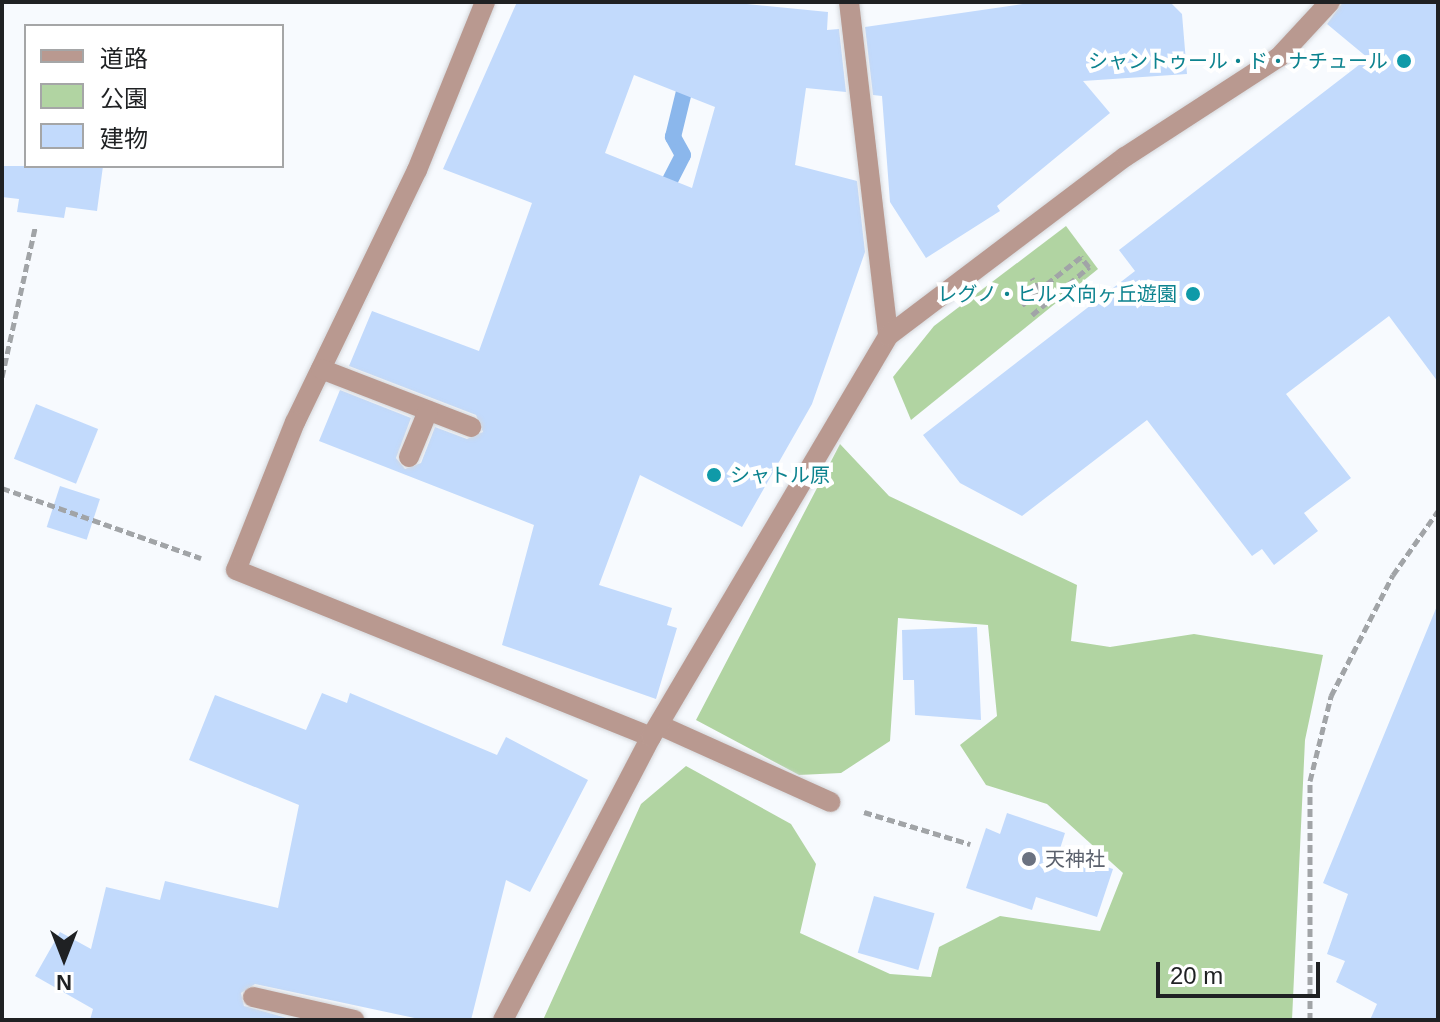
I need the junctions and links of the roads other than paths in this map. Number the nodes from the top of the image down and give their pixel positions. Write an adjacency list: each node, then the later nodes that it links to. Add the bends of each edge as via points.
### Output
1 (485, 2): 5 (street, via 417,170)
2 (849, 2): 4 (street)
3 (1330, 2): 4 (street, via 1279,57 1125,157)
4 (888, 336): 9 (street)
5 (321, 369): 6 (street); 9 (street, via 236,570)
6 (428, 411): 7 (street); 8 (street)
7 (471, 427)
8 (409, 457)
9 (655, 731): 10 (street); 13 (street)
10 (830, 802)
11 (253, 997): 12 (street)
12 (354, 1020)
13 (503, 1020)

